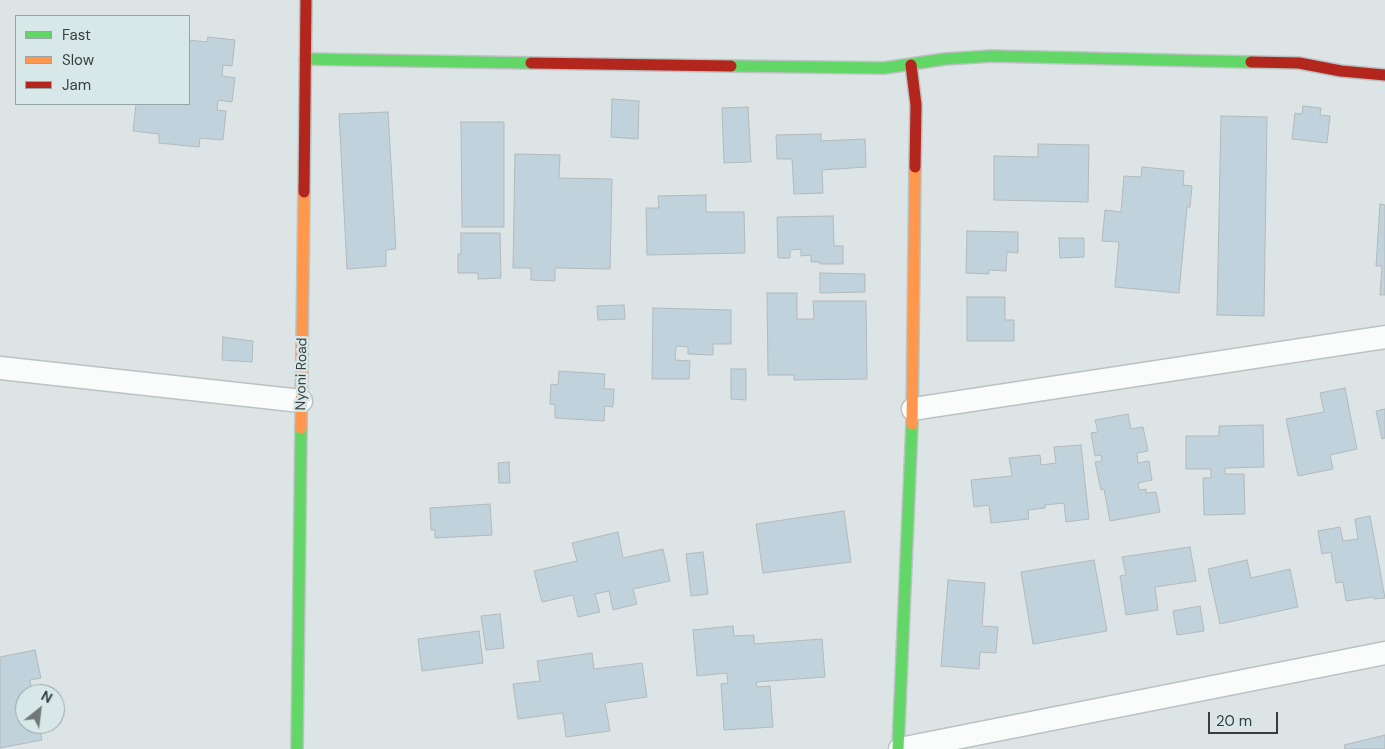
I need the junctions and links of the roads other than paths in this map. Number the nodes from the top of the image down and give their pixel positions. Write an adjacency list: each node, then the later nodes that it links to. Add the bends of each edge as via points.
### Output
1 (306, 0): 2 (street, Nyoni Road)
2 (305, 59): 3 (street, via 838,68); 7 (street, Nyoni Road)
3 (911, 65): 4 (street, via 983,57 1073,57 1299,64); 8 (street, via 916,105)
4 (1385, 75)
5 (1385, 338): 8 (street)
6 (0, 368): 7 (street)
7 (301, 401): 10 (street, Nyoni Road)
8 (913, 408): 11 (street)
9 (1385, 653): 11 (street)
10 (297, 749)
11 (899, 749)

